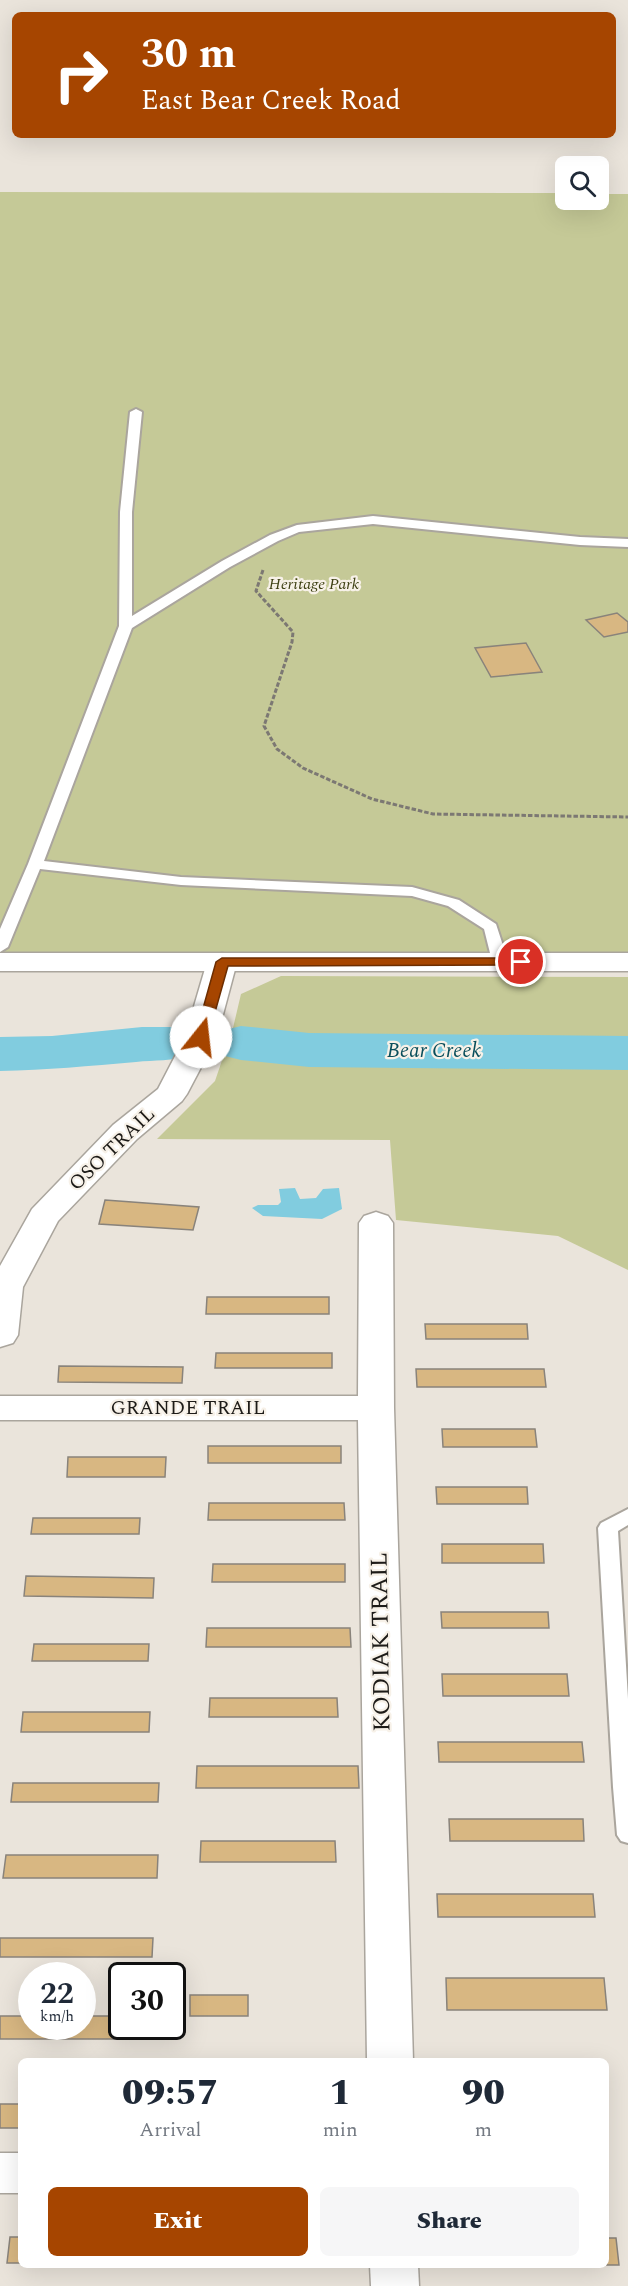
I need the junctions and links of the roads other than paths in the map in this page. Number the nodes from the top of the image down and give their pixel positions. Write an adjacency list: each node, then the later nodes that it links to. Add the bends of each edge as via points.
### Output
1 (136, 412): 3 (lane, via 126,512)
2 (628, 543): 3 (lane, via 373,520 297,529 226,564)
3 (126, 626): 4 (lane)
4 (35, 864): 5 (lane); 8 (lane, via 181,881 410,890 435,895 460,905 491,927)
5 (0, 947)
6 (0, 962): 7 (street)
7 (222, 962): 8 (street); 11 (street, OSO TRAIL, via 201,1037 171,1094 125,1132 44,1216 6,1287)
8 (500, 962): 9 (street)
9 (628, 962)
10 (376, 1223): 13 (street, KODIAK TRAIL)
11 (0, 1335)
12 (0, 1408): 13 (street, GRANDE TRAIL)
13 (376, 1408): 16 (street, KODIAK TRAIL)
14 (628, 1516): 15 (lane, via 608,1528)
15 (628, 1834)
16 (390, 2058)
17 (0, 2173): 18 (street)
18 (18, 2173)
19 (394, 2268): 20 (street)
20 (395, 2286)

